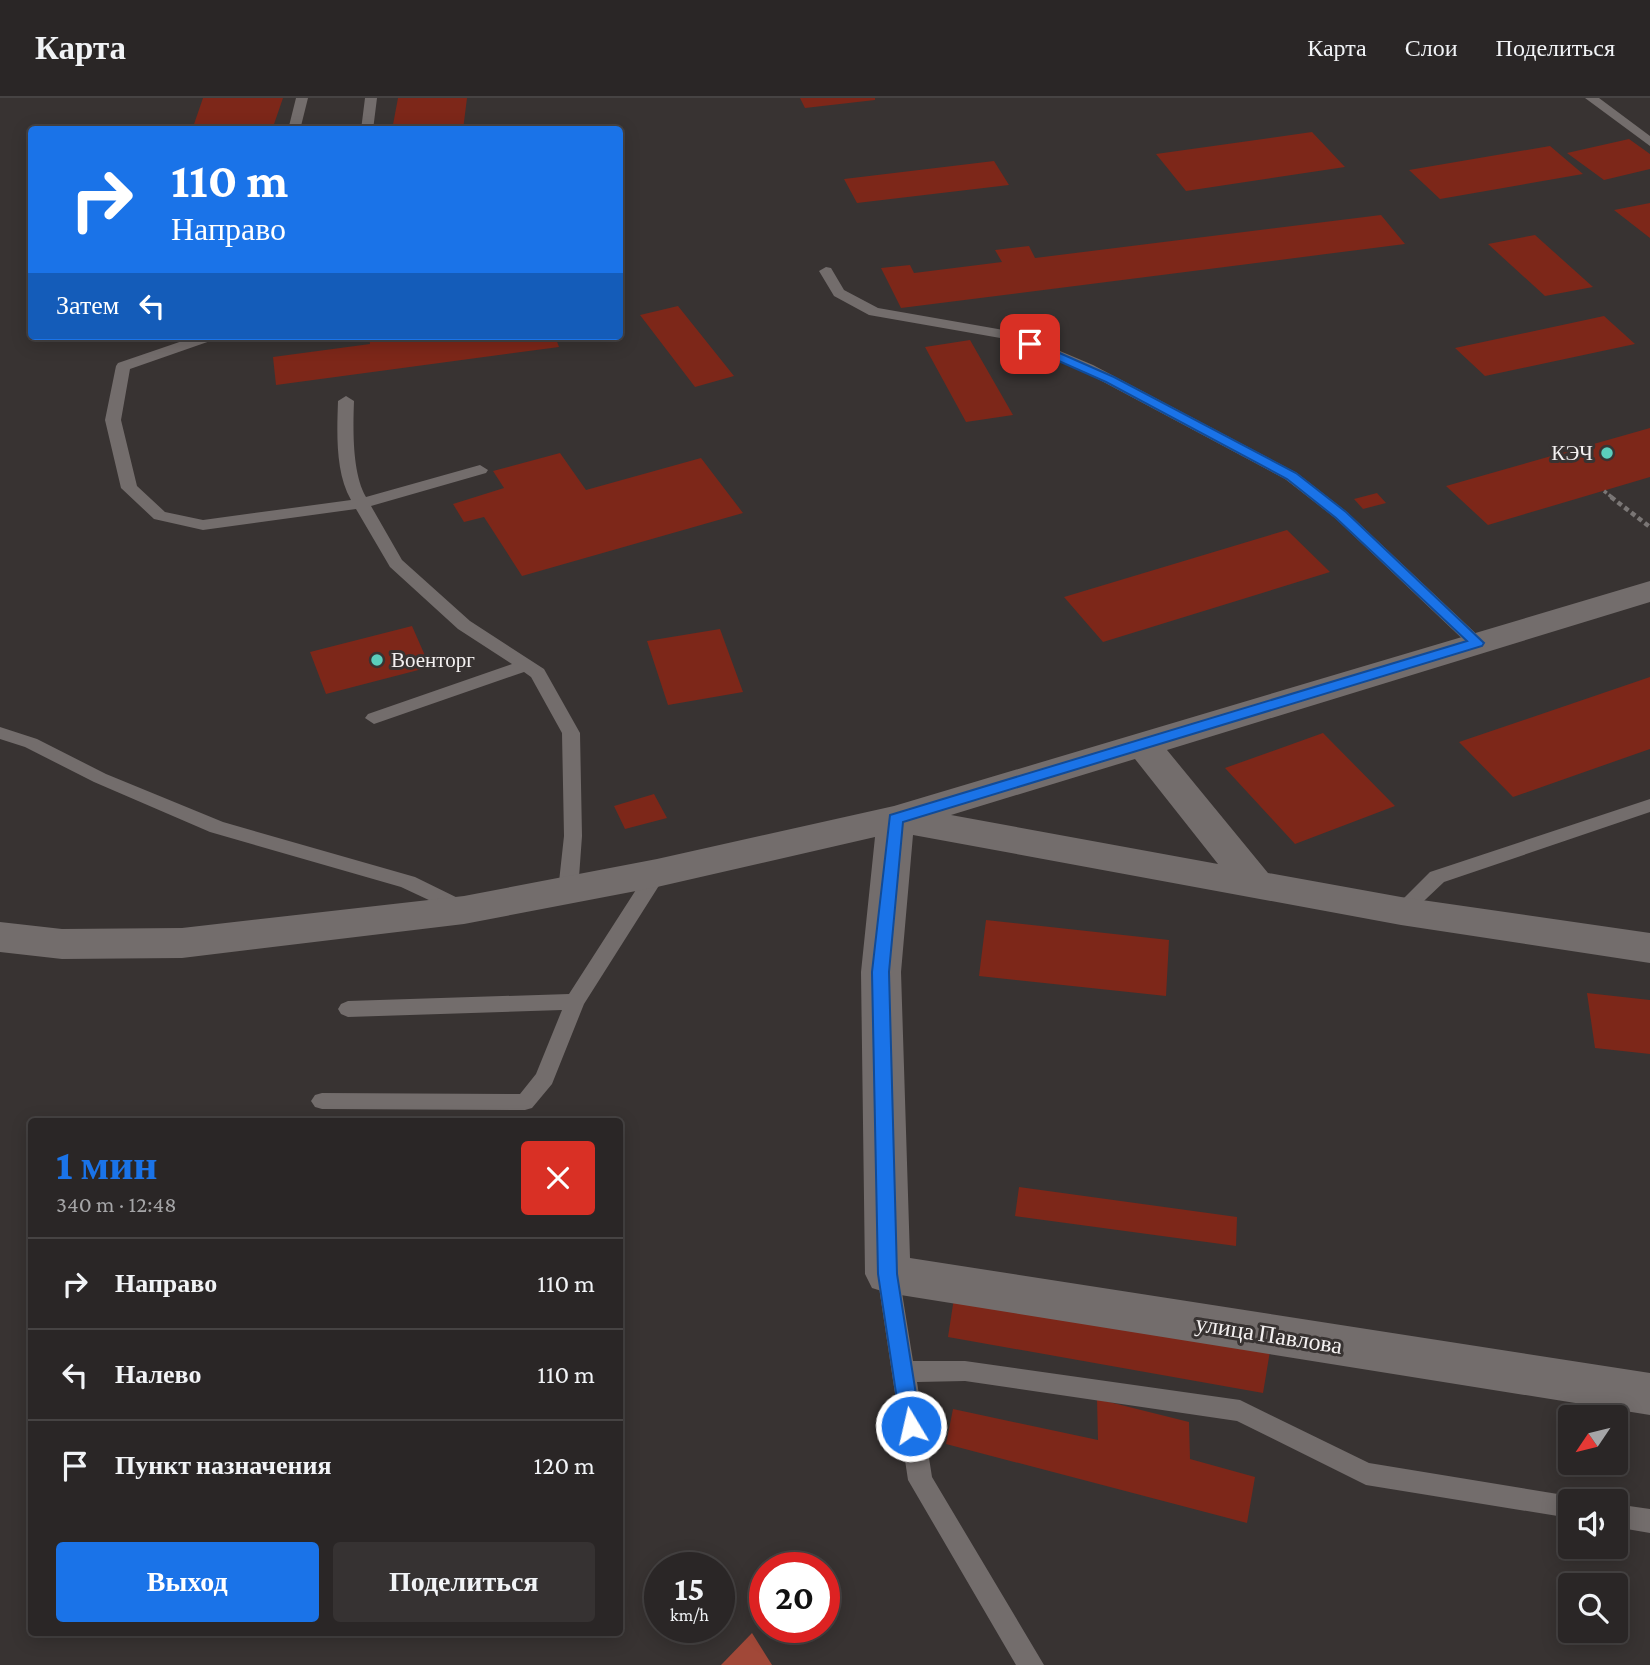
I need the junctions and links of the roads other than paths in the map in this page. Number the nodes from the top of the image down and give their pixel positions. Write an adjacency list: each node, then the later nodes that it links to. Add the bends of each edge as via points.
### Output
1 (302, 98): 4 (lane)
2 (371, 98): 5 (lane)
3 (1591, 98): 6 (lane)
4 (295, 126)
5 (368, 126)
6 (1650, 142)
7 (826, 271): 13 (lane, via 839,293 874,312 1010,335 1088,368 1291,476 1341,515)
8 (199, 340): 11 (lane, via 123,366 113,420 129,488 160,516 203,525)
9 (346, 401): 11 (lane, via 345,435 353,489)
10 (480, 470): 11 (lane)
11 (362, 503): 14 (lane, via 396,563 464,625)
12 (1650, 591): 13 (street)
13 (1477, 643): 17 (street)
14 (527, 665): 15 (lane); 22 (lane, via 538,673 571,733 573,836)
15 (374, 718)
16 (0, 733): 23 (lane, via 217,827 408,882)
17 (1143, 745): 19 (street); 21 (street)
18 (1650, 805): 24 (lane, via 1437,877)
19 (895, 819): 20 (street); 21 (street); 30 (street, via 881,972)
20 (657, 873): 22 (street); 27 (lane)
21 (1256, 884): 24 (street)
22 (568, 891): 23 (street)
23 (464, 910): 25 (street, via 181,943 62,944)
24 (1401, 911): 26 (street)
25 (0, 937)
26 (1650, 948)
27 (575, 1002): 28 (lane); 29 (lane, via 545,1078 525,1102)
28 (348, 1009)
29 (322, 1101)
30 (888, 1274): 31 (lane); 32 (street, улица Павлова)
31 (903, 1372): 33 (lane, via 965,1371 1240,1411 1366,1474); 36 (lane, via 920,1480)
32 (1650, 1394)
33 (1558, 1505)
34 (1628, 1517): 35 (lane)
35 (1650, 1521)
36 (1031, 1665)

